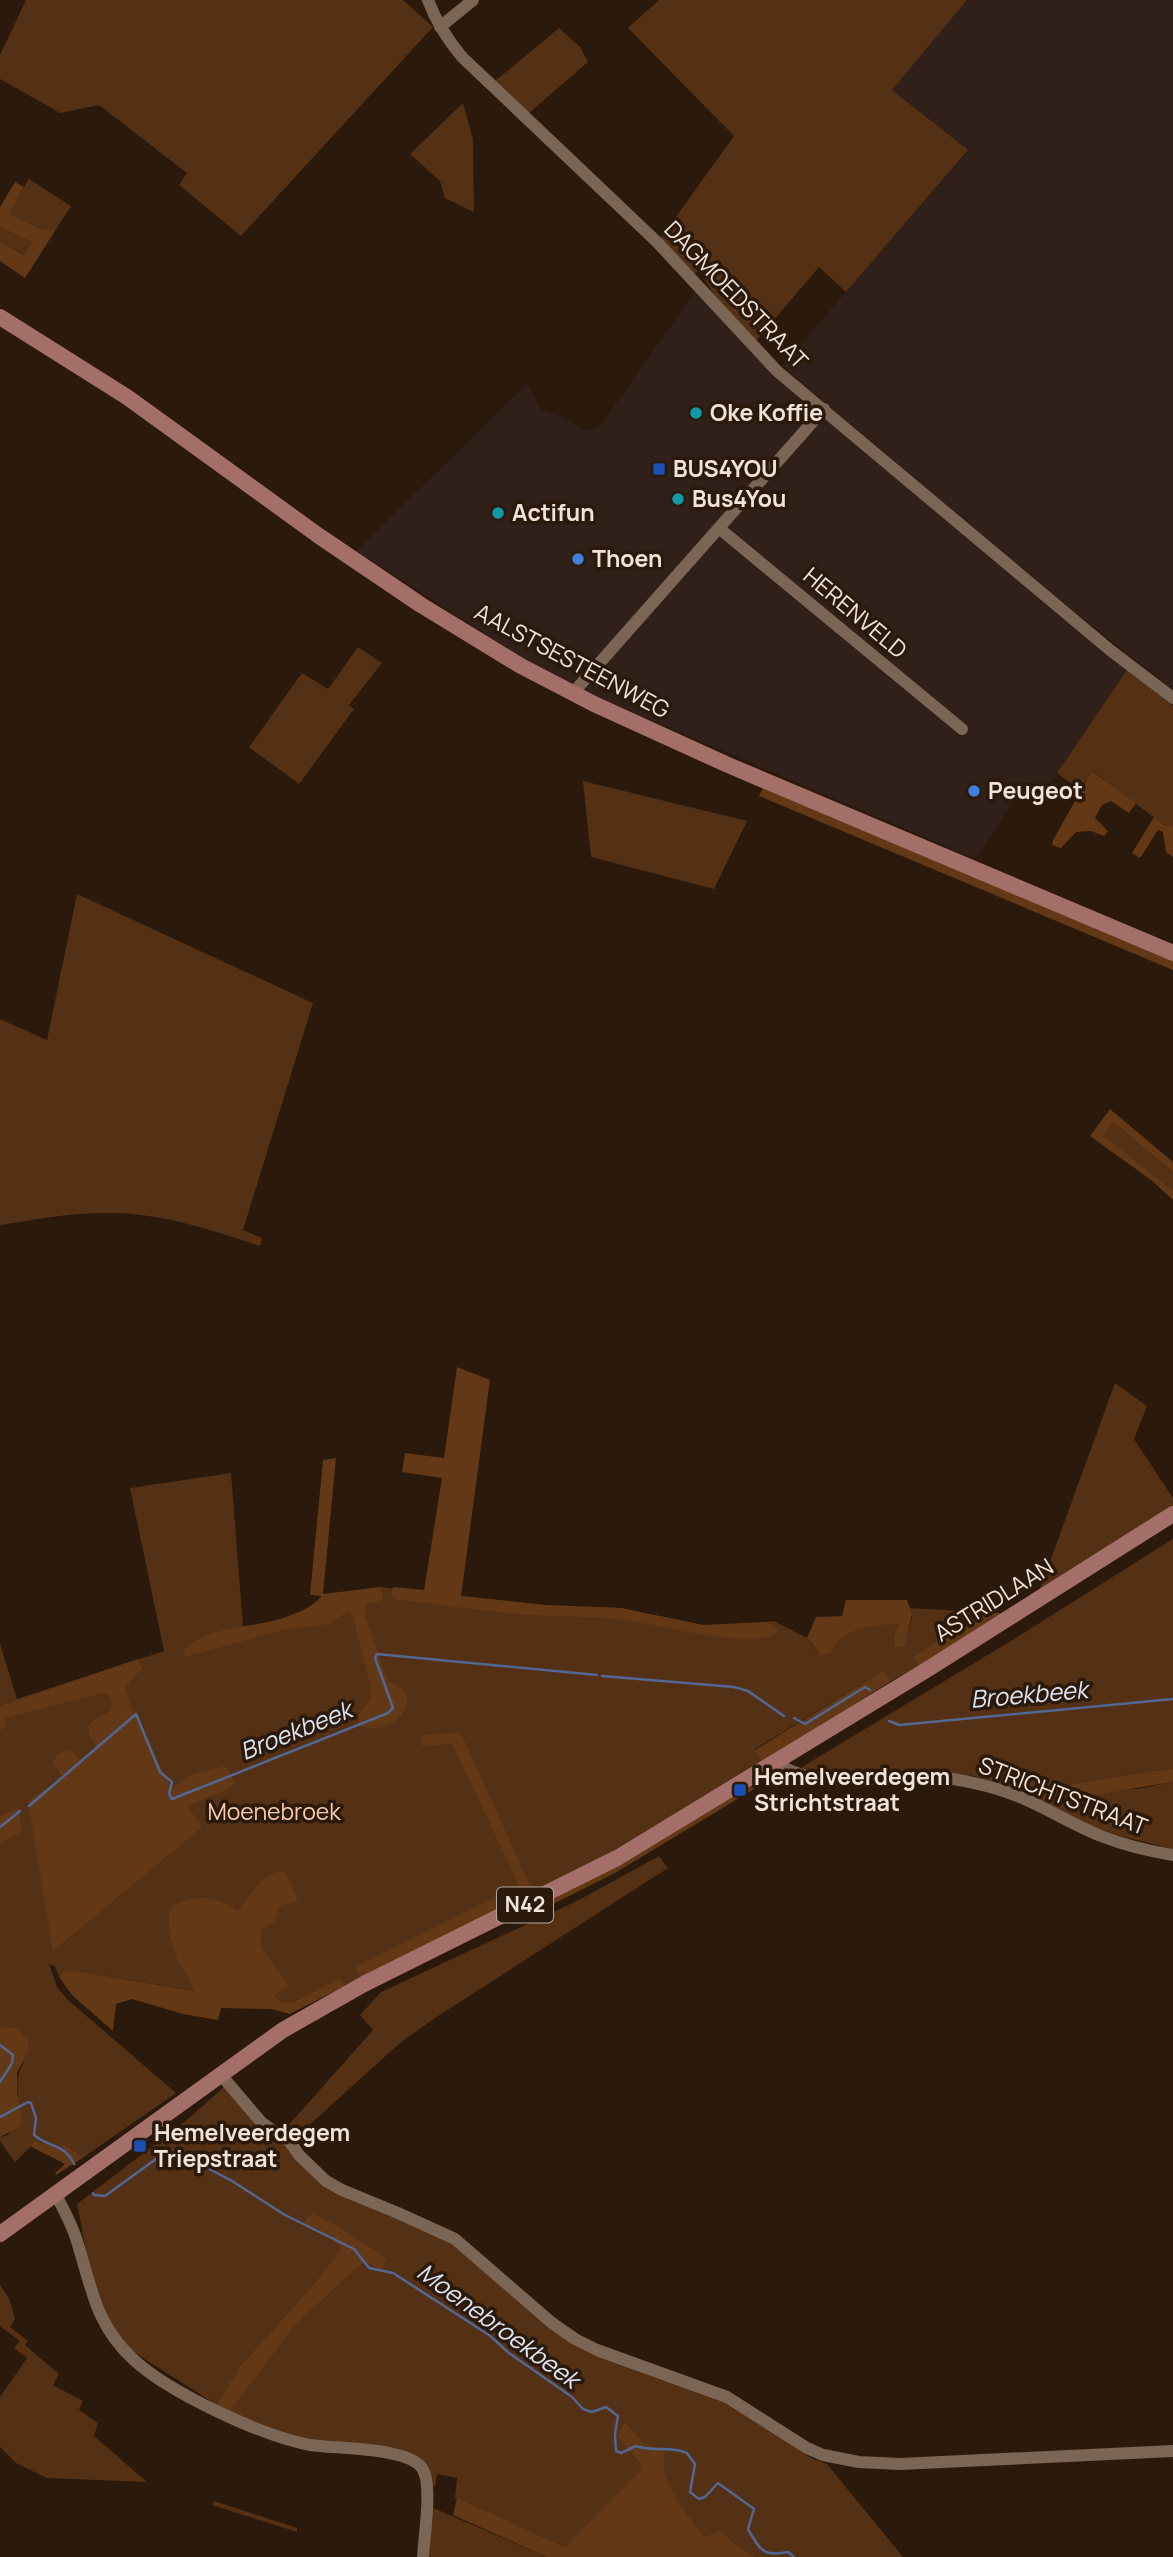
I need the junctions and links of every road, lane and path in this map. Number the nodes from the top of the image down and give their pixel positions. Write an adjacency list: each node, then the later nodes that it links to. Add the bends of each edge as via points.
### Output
1 (428, 0): 3 (street, DAGMOEDSTRAAT)
2 (473, 0): 3 (street)
3 (440, 27): 5 (street, DAGMOEDSTRAAT, via 462,57 657,242 755,350)
4 (0, 317): 7 (main road, AALSTSESTEENWEG, via 127,397 421,605)
5 (824, 409): 6 (street); 8 (street, DAGMOEDSTRAAT)
6 (720, 528): 7 (street); 9 (street, HERENVELD)
7 (573, 693): 10 (main road, AALSTSESTEENWEG, via 728,765)
8 (1173, 698)
9 (962, 729)
10 (1173, 953)
11 (1173, 1514): 12 (main road, ASTRIDLAAN / N42)
12 (774, 1761): 13 (street, STRICHTSTRAAT, via 790,1771 830,1779 923,1776 982,1784 1029,1801 1099,1836); 14 (main road, N42, via 617,1858 313,2012)
13 (1173, 1855)
14 (216, 2079): 15 (main road, N42); 17 (street, via 262,2123 290,2142 326,2181 455,2239 575,2339 727,2398 823,2455 900,2464)
15 (56, 2195): 16 (main road, N42); 18 (street, via 109,2333 148,2372 268,2433 309,2445 405,2457 420,2465 427,2482)
16 (0, 2234)
17 (1173, 2451)
18 (423, 2557)

